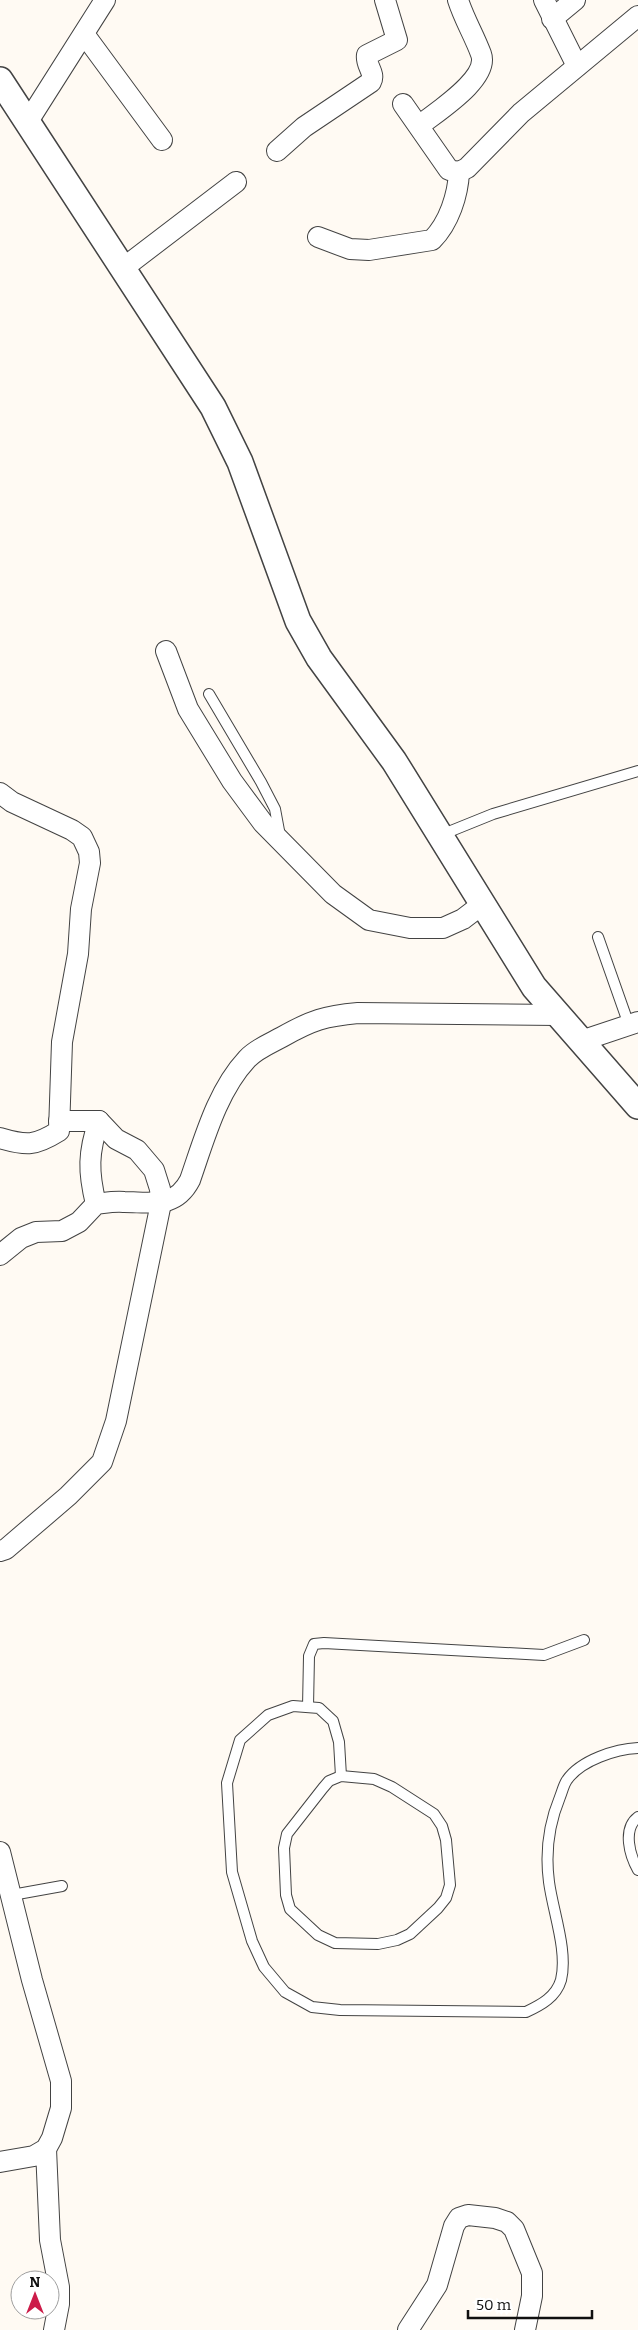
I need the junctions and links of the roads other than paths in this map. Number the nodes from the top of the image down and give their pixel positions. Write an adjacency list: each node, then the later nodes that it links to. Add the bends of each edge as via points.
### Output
1 (105, 0): 8 (street)
2 (385, 0): 15 (street, via 397,40 367,55 373,75 371,82 304,127)
3 (458, 0): 13 (street, via 481,54 481,71 467,87)
4 (544, 0): 7 (street)
5 (575, 0): 7 (street)
6 (638, 16): 9 (street)
7 (552, 19): 9 (street)
8 (84, 34): 12 (street); 14 (street)
9 (577, 66): 16 (street, via 521,112 467,168)
10 (0, 80): 12 (street)
11 (403, 104): 13 (street)
12 (27, 123): 19 (street)
13 (419, 126): 16 (street, via 449,170)
14 (162, 140)
15 (277, 150)
16 (459, 172): 18 (street, via 455,199 439,233 432,240 369,250 350,249)
17 (236, 182): 19 (street)
18 (318, 237)
19 (122, 269): 24 (street, via 213,407 240,462 298,620)
20 (166, 651): 25 (street, via 199,730 263,824)
21 (210, 694): 25 (lane, via 275,809)
22 (638, 771): 24 (lane, via 493,814)
23 (0, 793): 32 (street, via 12,802 72,830 82,837 90,852 78,954 62,1042)
24 (441, 836): 26 (street)
25 (280, 840): 26 (street, via 333,894 369,920 410,928 442,928 463,919)
26 (484, 903): 28 (street, via 534,987)
27 (598, 936): 29 (lane)
28 (558, 1015): 30 (street); 35 (street, via 358,1013 326,1016 310,1022 247,1059 214,1112 185,1190)
29 (633, 1023): 30 (street)
30 (581, 1041): 31 (street)
31 (638, 1106)
32 (59, 1121): 33 (street); 34 (street, via 59,1131 41,1142 29,1144)
33 (99, 1121): 35 (street, via 116,1139 137,1150 154,1170); 36 (street, via 90,1146)
34 (0, 1138)
35 (161, 1203): 36 (street); 38 (street, via 116,1421 102,1462 68,1496)
36 (96, 1204): 37 (street, via 79,1222 62,1231 36,1232 21,1238)
37 (0, 1255)
38 (0, 1551)
39 (584, 1640): 40 (lane, via 544,1655 314,1644 309,1656)
40 (308, 1707): 41 (lane, via 293,1706 268,1715 240,1740 227,1783 232,1872 252,1941 264,1967 285,1992 312,2006 340,2010 526,2012 548,2001 561,1981 563,1953 548,1872 546,1845 552,1816 567,1779 595,1758); 42 (lane, via 319,1708 333,1721 339,1742)
41 (638, 1748)
42 (341, 1776): 42 (lane, via 374,1779 392,1787 434,1814 442,1826 450,1885 446,1898 410,1934 397,1940 378,1944 335,1943 318,1935 290,1909 286,1895 284,1848 287,1834 322,1788)
43 (638, 1817): 45 (lane, via 628,1836 631,1858)
44 (0, 1852): 46 (street)
45 (638, 1870)
46 (3, 1873): 48 (street)
47 (62, 1886): 48 (lane)
48 (12, 1895): 49 (street, via 61,2081 61,2108)
49 (46, 2149): 50 (street, via 34,2156); 51 (street, via 50,2240 59,2287)
50 (0, 2162)
51 (54, 2330)
52 (408, 2330): 53 (street, via 437,2285 454,2226 459,2218 468,2215 496,2218 514,2229 532,2273 532,2296)
53 (525, 2330)

